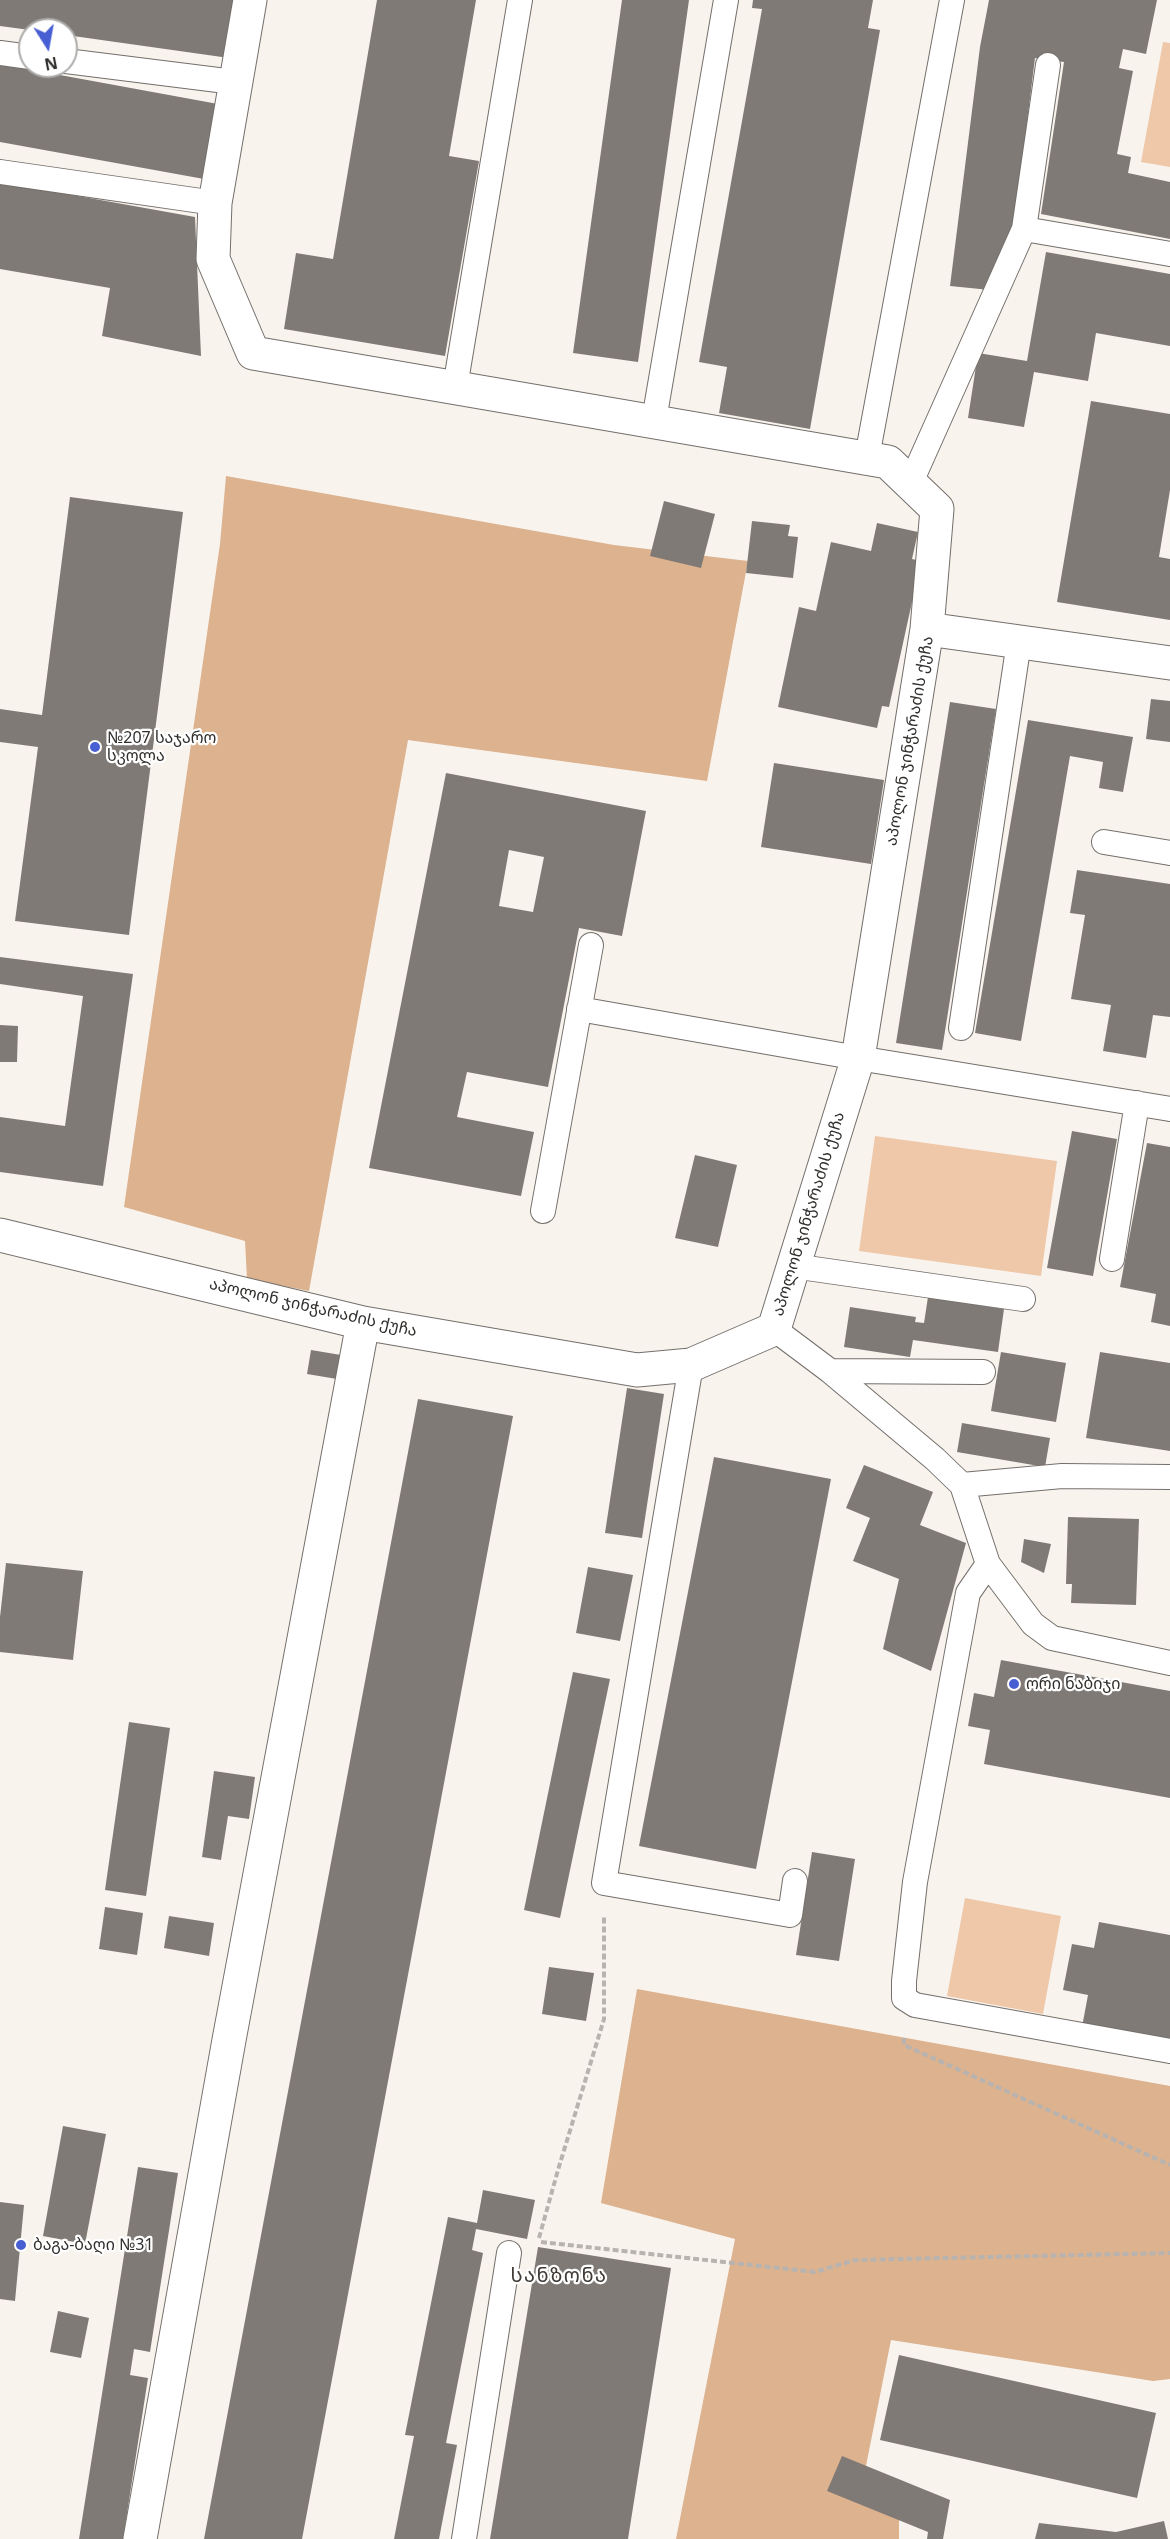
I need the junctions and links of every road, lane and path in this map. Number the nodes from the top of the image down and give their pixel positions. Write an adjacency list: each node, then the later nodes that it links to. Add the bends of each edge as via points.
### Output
1 (250, 0): 9 (street)
2 (520, 0): 14 (lane)
3 (726, 0): 15 (lane)
4 (952, 0): 16 (lane)
5 (0, 53): 6 (lane)
6 (18, 55)
7 (78, 62): 9 (lane)
8 (1048, 65): 12 (lane)
9 (234, 82): 11 (street)
10 (0, 172): 11 (lane)
11 (215, 203): 14 (street, via 213,259 253,353)
12 (1024, 229): 13 (lane); 17 (lane)
13 (1170, 255)
14 (455, 387): 15 (street)
15 (654, 420): 16 (street)
16 (867, 457): 17 (street, via 888,462)
17 (911, 482): 18 (street, via 938,509)
18 (927, 629): 19 (street, აპოლონ ჯინჭარაძის ქუჩა); 26 (street, აპოლონ ჯინჭარაძის ქუჩა)
19 (1019, 642): 20 (street, აპოლონ ჯინჭარაძის ქუჩა); 25 (lane)
20 (1170, 663)
21 (1104, 842): 22 (lane)
22 (1170, 853)
23 (591, 945): 24 (lane)
24 (579, 1009): 26 (lane); 29 (lane)
25 (961, 1028)
26 (858, 1058): 27 (lane); 32 (street, აპოლონ ჯინჭარაძის ქუჩა)
27 (1137, 1103): 28 (lane); 31 (lane)
28 (1170, 1108)
29 (543, 1211)
30 (0, 1235): 34 (street, აპოლონ ჯინჭარაძის ქუჩა)
31 (1112, 1259)
32 (793, 1266): 33 (lane); 35 (street, აპოლონ ჯინჭარაძის ქუჩა)
33 (1023, 1299)
34 (363, 1323): 36 (street, აპოლონ ჯინჭარაძის ქუჩა, via 638,1370); 50 (street)
35 (774, 1329): 36 (street, აპოლონ ჯინჭარაძის ქუჩა); 37 (lane)
36 (692, 1365): 44 (lane)
37 (830, 1371): 38 (lane); 40 (lane)
38 (982, 1372)
39 (1170, 1477): 40 (lane, via 1062,1476)
40 (962, 1485): 41 (lane)
41 (988, 1564): 42 (lane, via 1032,1624 1052,1638); 45 (lane, via 968,1593 915,1882)
42 (1170, 1663)
43 (795, 1881): 44 (lane, via 790,1915)
44 (604, 1883): 49 (path, via 604,2019 538,2242 815,2272 855,2260)
45 (904, 1998): 46 (lane, via 915,2005); 47 (path, via 904,2045)
46 (1170, 2051)
47 (1170, 2165)
48 (509, 2253): 51 (lane)
49 (1170, 2253)
50 (140, 2539)
51 (464, 2539)

